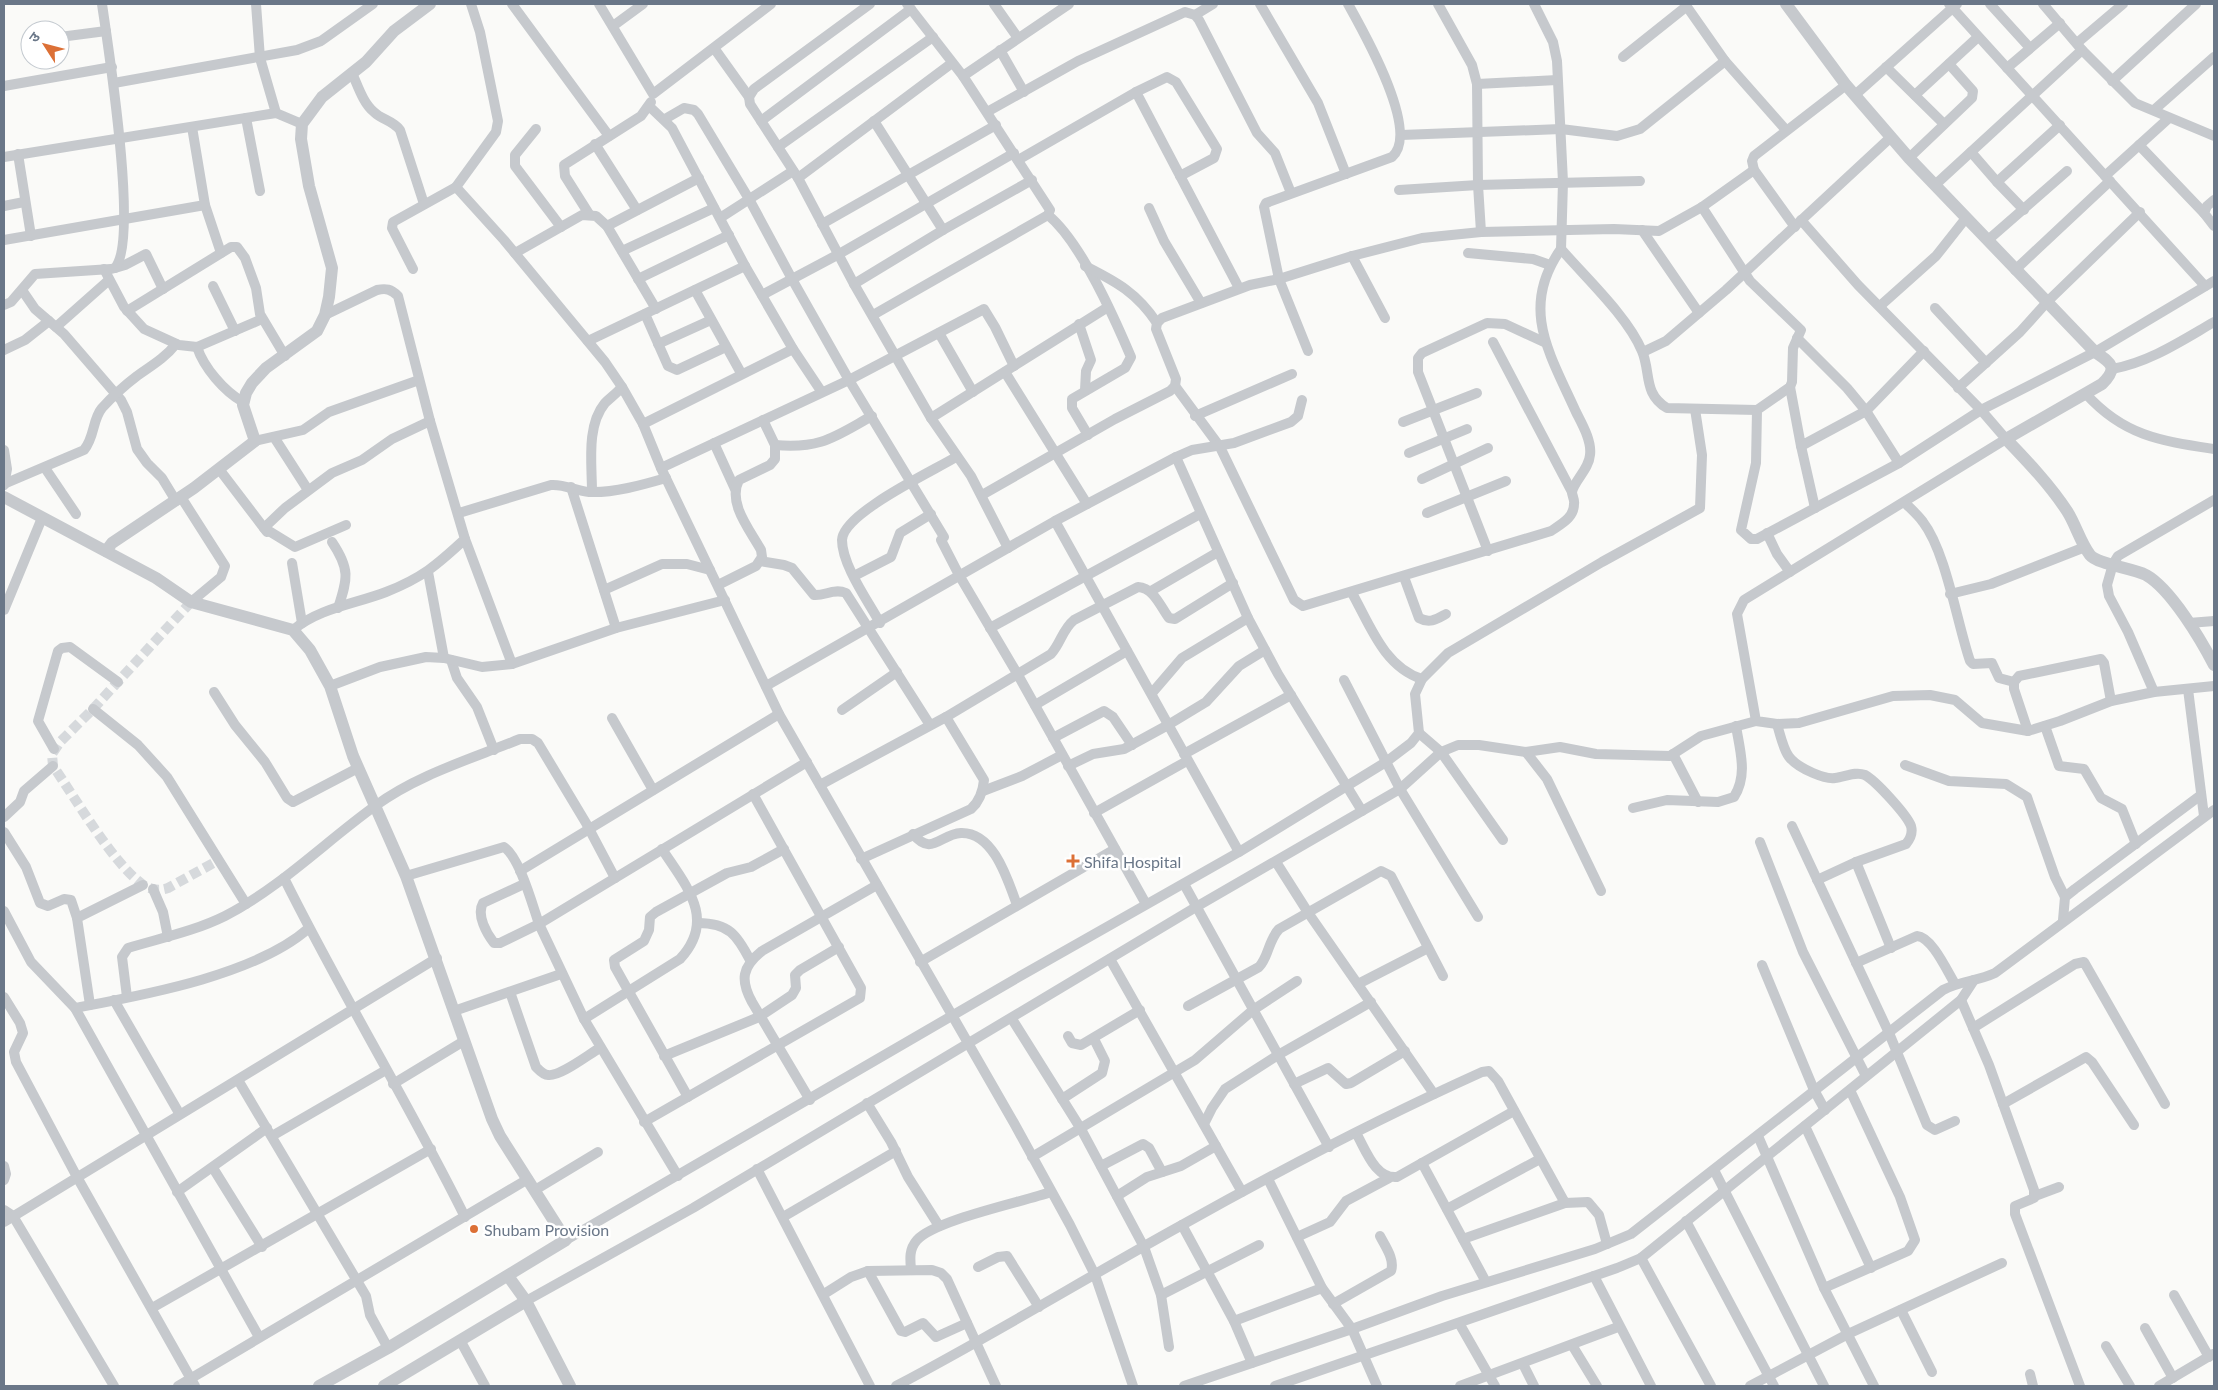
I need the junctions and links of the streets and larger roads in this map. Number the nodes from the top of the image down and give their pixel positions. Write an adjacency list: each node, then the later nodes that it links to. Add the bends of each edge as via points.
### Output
1 (102, 4): 29 (street)
2 (256, 4): 40 (street)
3 (372, 4): 40 (street, via 309,46)
4 (430, 4): 47 (street, via 394,31)
5 (471, 4): 107 (street, via 498,121 496,132)
6 (512, 4): 81 (street)
7 (599, 4): 28 (street)
8 (644, 4): 28 (street)
9 (771, 4): 35 (street)
10 (870, 4): 61 (street, via 754,89)
11 (994, 4): 33 (street)
12 (1070, 4): 33 (street)
13 (1213, 4): 26 (street)
14 (1260, 4): 96 (street, via 1318,102)
15 (1348, 4): 80 (street, via 1372,45 1392,95)
16 (1438, 4): 52 (street, via 1472,65)
17 (1534, 4): 49 (street, via 1553,42)
18 (1786, 4): 53 (street)
19 (1990, 4): 36 (street)
20 (2042, 4): 27 (street)
21 (1686, 5): 38 (street); 41 (street)
22 (1952, 5): 32 (street); 45 (street)
23 (909, 6): 31 (street); 69 (street)
24 (2116, 6): 34 (street)
25 (2189, 6): 50 (street)
26 (1195, 15): 55 (street, via 1185,12 1166,19 1078,61); 110 (street, via 1257,132 1275,153)
27 (2060, 23): 34 (street); 36 (street)
28 (613, 26): 57 (street)
29 (106, 31): 30 (street); 44 (street)
30 (70, 36)
31 (933, 37): 42 (street); 87 (street)
32 (1978, 37): 43 (street); 46 (street)
33 (1018, 38): 37 (street)
34 (2080, 46): 50 (street); 60 (street)
35 (714, 48): 57 (street); 61 (street)
36 (2030, 48): 46 (street)
37 (1000, 50): 48 (street); 55 (street)
38 (1623, 57)
39 (2214, 57): 63 (street)
40 (260, 58): 51 (street); 65 (street)
41 (1725, 61): 77 (street, via 1634,132 1617,136); 78 (street)
42 (952, 63): 48 (street); 70 (street)
43 (1949, 64): 59 (street); 72 (street, via 1973,94)
44 (112, 67): 51 (street); 54 (street)
45 (1886, 67): 58 (street); 59 (street)
46 (2007, 68): 60 (street)
47 (352, 73): 71 (street, via 322,97); 114 (street, via 371,109 400,130)
48 (963, 76): 64 (street)
49 (1557, 80): 52 (street); 77 (street)
50 (2112, 81): 63 (street, via 2135,103)
51 (114, 82): 84 (street)
52 (1477, 84): 79 (street)
53 (1846, 85): 58 (street); 78 (street)
54 (4, 86)
55 (1024, 92): 64 (street)
56 (1136, 92): 90 (street); 98 (street); 98 (street, via 1171,77 1217,149 1214,158)
57 (654, 94): 62 (street)
58 (1855, 95): 83 (street)
59 (1915, 95): 72 (street)
60 (2033, 95): 74 (street); 88 (street)
61 (749, 97): 69 (street)
62 (650, 106): 68 (street); 81 (street, via 642,116)
63 (2154, 110): 67 (street)
64 (987, 112): 73 (street)
65 (276, 113): 66 (street); 71 (street)
66 (246, 118): 75 (street); 109 (street)
67 (2169, 118): 82 (street); 86 (street)
68 (665, 119): 99 (street); 111 (street, via 684,108 694,110)
69 (761, 121): 87 (street)
70 (874, 121): 95 (street); 97 (street)
71 (302, 124): 179 (street, via 308,186 332,268)
72 (1944, 124): 92 (street)
73 (996, 125): 90 (street); 97 (street)
74 (2060, 125): 100 (street); 104 (street)
75 (192, 127): 84 (street); 116 (street)
76 (536, 129): 134 (street, via 516,155 515,166)
77 (1561, 130): 79 (street); 103 (street)
78 (1786, 130): 93 (street, via 1754,156)
79 (1477, 131): 80 (street); 105 (street)
80 (1401, 135): 96 (street, via 1400,147 1392,157)
81 (609, 136): 85 (street)
82 (2214, 136)
83 (1890, 137): 92 (street); 131 (street)
84 (121, 138): 89 (street); 127 (street)
85 (595, 144): 121 (street); 125 (street, via 567,161 563,171)
86 (2139, 145): 100 (street); 124 (street)
87 (778, 147): 95 (street)
88 (1971, 152): 104 (street); 106 (street)
89 (18, 154): 91 (street); 113 (street)
90 (1016, 156): 101 (street); 115 (street)
91 (4, 157)
92 (1909, 158): 106 (street)
93 (1754, 170): 118 (street); 131 (street)
94 (2067, 171): 122 (street)
95 (796, 174): 111 (street); 130 (street)
96 (1346, 174): 110 (street)
97 (909, 176): 115 (street); 130 (street)
98 (1180, 176): 164 (street)
99 (699, 178): 119 (street); 121 (street)
100 (2108, 178): 123 (street); 155 (street)
101 (1032, 180): 126 (street, via 1049,205); 135 (street)
102 (1640, 181): 103 (street)
103 (1563, 182): 105 (street); 136 (street)
104 (1997, 182): 122 (street)
105 (1478, 185): 108 (street); 138 (street)
106 (1935, 185): 129 (street)
107 (456, 187): 114 (street); 146 (street)
108 (1399, 190)
109 (260, 191)
110 (1292, 193): 159 (street, via 1266,203 1264,208)
111 (750, 199): 128 (street); 158 (street)
112 (2214, 200): 124 (street)
113 (24, 202): 117 (street); 140 (street)
114 (424, 204): 154 (street, via 392,224)
115 (927, 204): 135 (street); 148 (street)
116 (205, 205): 127 (street); 145 (street)
117 (4, 206)
118 (1702, 207): 137 (street, via 1666,229); 156 (street)
119 (714, 208): 128 (street); 144 (street)
120 (1149, 208): 170 (street, via 1164,241)
121 (637, 210): 132 (street)
122 (2024, 210): 142 (street)
123 (2140, 212): 162 (street); 169 (street)
124 (2204, 213): 133 (street)
125 (589, 214): 132 (street); 134 (street)
126 (1048, 216): 152 (street, via 1067,233); 180 (street)
127 (123, 218): 140 (street); 153 (street, via 121,259)
128 (720, 218): 139 (street)
129 (1966, 218): 142 (street); 172 (street, via 1936,256)
130 (822, 224): 148 (street)
131 (1798, 224): 156 (street); 172 (street)
132 (607, 226): 144 (street)
133 (2214, 226)
134 (561, 227): 146 (street)
135 (944, 230): 161 (street)
136 (1563, 230): 137 (street); 138 (street); 143 (street)
137 (1642, 230): 177 (street)
138 (1481, 232): 149 (street, via 1422,238)
139 (729, 235): 151 (street); 157 (street)
140 (31, 236): 141 (street)
141 (4, 240)
142 (1988, 240): 155 (street)
143 (1561, 249): 150 (street); 202 (street, via 1620,317)
144 (622, 251): 157 (street)
145 (221, 253): 166 (street); 182 (street, via 234,247 243,254 256,288)
146 (515, 253): 191 (street)
147 (1468, 253): 150 (street, via 1533,259)
148 (838, 254): 158 (street); 161 (street)
149 (1352, 256): 159 (street); 181 (street)
150 (1550, 265): 193 (street, via 1541,291)
151 (745, 266): 167 (street); 168 (street)
152 (1086, 266): 173 (street); 185 (street, via 1137,296)
153 (110, 268): 160 (street); 165 (street, via 35,274); 166 (street, via 125,266 146,254)
154 (413, 269)
155 (2015, 270): 169 (street)
156 (1745, 273): 177 (street); 190 (street, via 1801,330)
157 (638, 279): 175 (street)
158 (792, 279): 168 (street); 212 (street)
159 (1278, 279): 164 (street); 200 (street)
160 (109, 280): 176 (street); 186 (street)
161 (854, 284): 180 (street)
162 (2210, 284): 203 (street)
163 (213, 286): 188 (street)
164 (1239, 288): 170 (street)
165 (22, 290): 171 (street); 186 (street, via 35,309)
166 (163, 290): 176 (street)
167 (695, 290): 175 (street); 183 (street)
168 (762, 295): 198 (street)
169 (2047, 302): 203 (street); 206 (street)
170 (1201, 303): 185 (street)
171 (4, 305)
172 (1880, 306): 201 (street)
173 (1108, 307): 187 (street); 217 (street, via 1131,357 1125,368)
174 (1935, 308): 206 (street)
175 (656, 309): 178 (street)
176 (127, 311): 194 (street, via 144,329)
177 (1699, 313): 202 (street, via 1666,341)
178 (645, 314): 191 (street); 195 (street)
179 (326, 315): 204 (street, via 317,331); 211 (street, via 377,290 393,291 404,315)
180 (873, 315): 205 (street)
181 (1385, 318)
182 (262, 319): 188 (street); 204 (street)
183 (711, 320): 195 (street); 197 (street)
184 (2214, 322): 208 (street, via 2149,359 2133,366)
185 (1157, 323): 213 (street, via 1156,329 1176,379)
186 (53, 324): 199 (street); 222 (street)
187 (1079, 324): 207 (street); 217 (street, via 1091,360 1086,372)
188 (235, 331): 196 (street)
189 (939, 333): 205 (street); 207 (street, via 984,309 996,327); 219 (street)
190 (1797, 338): 214 (street, via 1792,348); 229 (street)
191 (588, 341): 215 (street)
192 (1493, 342): 268 (street)
193 (1544, 342): 226 (street, via 1505,324 1487,323 1422,353 1418,358 1418,372); 268 (street, via 1588,442 1590,455)
194 (176, 344): 196 (street); 222 (street, via 165,358 130,381)
195 (658, 344): 197 (street, via 668,366 677,370)
196 (197, 347): 224 (street, via 225,389)
197 (726, 347): 209 (street)
198 (793, 349): 209 (street); 218 (street)
199 (4, 350)
200 (1308, 351)
201 (1924, 351): 216 (street); 229 (street)
202 (1643, 352): 225 (street, via 1648,383 1654,397 1668,408)
203 (2095, 352): 208 (street, via 2109,362); 228 (street)
204 (285, 356): 224 (street, via 266,368 252,383)
205 (896, 356): 212 (street); 232 (street)
206 (1986, 363): 216 (street)
207 (1010, 369): 219 (street); 250 (street)
208 (2112, 369): 221 (street, via 2106,380)
209 (741, 373): 236 (street)
210 (1292, 374): 231 (street)
211 (419, 380): 234 (street); 239 (street, via 329,412 303,430)
212 (850, 380): 218 (street); 230 (street)
213 (1175, 386): 231 (street); 238 (street)
214 (1790, 387): 227 (street); 245 (street)
215 (622, 388): 236 (street); 267 (street, via 596,418 592,433)
216 (1958, 388): 228 (street)
217 (1085, 390): 238 (street, via 1075,396 1071,404)
218 (821, 391): 233 (street)
219 (973, 392): 232 (street)
220 (1477, 393): 226 (street)
221 (2086, 394): 241 (street); 248 (street, via 2102,412 2128,428 2169,442)
222 (116, 395): 256 (street, via 99,412 92,439 84,450); 272 (street, via 127,412 137,449)
223 (1302, 400): 246 (street, via 1298,416 1291,422)
224 (243, 402): 242 (street)
225 (1695, 409): 227 (street); 332 (street, via 1702,455 1700,508 1466,641 1448,653)
226 (1434, 410): 235 (street); 240 (street)
227 (1757, 410): 286 (street, via 1756,464 1740,530 1757,539)
228 (1981, 410): 241 (street); 254 (street)
229 (1866, 411): 245 (street); 254 (street)
230 (872, 416): 244 (street, via 818,444 801,447); 262 (street)
231 (1195, 416): 246 (street)
232 (931, 418): 252 (street)
233 (763, 420): 243 (street); 244 (street)
234 (430, 421): 266 (street, via 392,439); 279 (street)
235 (1404, 422)
236 (643, 424): 257 (street)
237 (1467, 429): 240 (street)
238 (1088, 435): 250 (street)
239 (274, 437): 242 (street); 266 (street)
240 (1445, 438): 251 (street); 255 (street)
241 (2006, 439): 274 (street); 290 (street, via 2052,488)
242 (255, 441): 258 (street)
243 (714, 443): 257 (street); 265 (street)
244 (775, 445): 265 (street, via 775,459 770,465 739,480)
245 (1801, 446): 276 (street)
246 (1220, 447): 253 (street, via 1192,450); 309 (street, via 1297,604 1310,606)
247 (1488, 448): 255 (street)
248 (2214, 449)
249 (4, 450): 263 (street, via 7,469)
250 (1056, 452): 269 (street); 275 (street)
251 (1408, 453)
252 (956, 456): 262 (street); 269 (street)
253 (1176, 457): 275 (street); 281 (street)
254 (1899, 463): 276 (street)
255 (1455, 465): 260 (street); 271 (street)
256 (45, 468): 263 (street); 278 (street)
257 (661, 468): 259 (street)
258 (219, 469): 272 (street); 285 (street)
259 (666, 478): 267 (street); 298 (street)
260 (1422, 479)
261 (1506, 481): 271 (street)
262 (912, 483): 280 (street); 302 (street, via 870,506 848,524 842,538)
263 (4, 484)
264 (571, 487): 267 (street); 279 (street, via 551,485); 307 (street)
265 (735, 489): 295 (street, via 738,507 761,550)
266 (308, 490): 285 (street)
267 (592, 492)
268 (1572, 492): 293 (street, via 1572,514 1564,523 1551,531)
269 (982, 495): 291 (street)
270 (4, 497): 282 (street)
271 (1468, 497): 277 (street); 293 (street)
272 (179, 499): 292 (street, via 112,543); 312 (street, via 225,566 221,577)
273 (2214, 500): 297 (street, via 2118,556)
274 (1905, 503): 300 (street); 310 (street, via 1930,533)
275 (1087, 504): 283 (street)
276 (1815, 508): 286 (street)
277 (1427, 513)
278 (76, 514)
279 (458, 514): 287 (street)
280 (931, 514): 302 (street, via 900,533 891,557); 303 (street)
281 (1200, 514): 294 (street); 301 (street)
282 (42, 518): 292 (street); 315 (street)
283 (1055, 521): 291 (street); 301 (street)
284 (346, 524): 285 (street, via 295,547)
285 (264, 528): 289 (street)
286 (1767, 533): 300 (street)
287 (465, 539): 299 (street); 328 (street)
288 (332, 542): 314 (street, via 347,574)
289 (280, 545)
290 (2086, 547): 297 (street, via 2097,561); 310 (street, via 1991,584)
291 (1008, 548): 303 (street)
292 (106, 551): 312 (street, via 156,578)
293 (1488, 551): 304 (street)
294 (1218, 552): 305 (street); 308 (street)
295 (760, 562): 306 (street); 322 (street, via 792,568 814,594 846,593)
296 (292, 563): 321 (street)
297 (2113, 564): 320 (street, via 2137,571 2157,583); 341 (street, via 2109,596)
298 (710, 570): 306 (street); 307 (street, via 687,564 662,564)
299 (428, 572): 314 (street, via 385,592); 327 (street)
300 (1790, 572): 351 (street, via 1744,600 1737,614)
301 (1084, 575): 313 (street); 324 (street)
302 (854, 576): 319 (street)
303 (959, 576): 319 (street); 324 (street)
304 (1404, 577): 309 (street); 316 (street, via 1420,618 1425,622)
305 (1233, 583): 308 (street, via 1175,619 1169,618); 317 (street)
306 (718, 585): 311 (street)
307 (604, 590): 323 (street)
308 (1151, 591): 313 (street, via 1138,588)
309 (1352, 593): 332 (street, via 1386,654 1400,668)
310 (1950, 594): 335 (street, via 1970,661 1973,664 1992,663 1999,678)
311 (725, 600): 323 (street); 337 (street)
312 (191, 602): 321 (street)
313 (1102, 606): 326 (street); 331 (street, via 1066,626 1057,648)
314 (338, 608): 321 (street)
315 (4, 610)
316 (1446, 614)
317 (1248, 618): 325 (street); 342 (street, via 1182,658)
318 (2214, 621): 320 (street)
319 (880, 622): 322 (street)
320 (2189, 623): 329 (street)
321 (297, 626): 336 (street)
322 (869, 627): 330 (street); 337 (street)
323 (616, 628): 328 (street)
324 (990, 628): 331 (street)
325 (1265, 650): 343 (street); 354 (street, via 1240,666 1206,702)
326 (1127, 651): 342 (street); 345 (street)
327 (447, 659): 328 (street, via 482,667); 336 (street, via 426,657 402,661); 362 (street, via 477,707)
328 (512, 664)
329 (2214, 665)
330 (897, 672): 347 (street); 353 (street)
331 (1018, 675): 345 (street); 349 (street)
332 (1422, 679): 358 (street, via 1415,694)
333 (1344, 680): 369 (street)
334 (118, 682): 361 (street, via 70,647 58,651 38,721)
335 (2014, 682): 344 (street, via 2019,676 2097,658 2104,663); 357 (street)
336 (330, 686): 373 (street)
337 (766, 686): 348 (street)
338 (2214, 686): 339 (street)
339 (2188, 688): 341 (street); 380 (street)
340 (214, 692): 373 (street, via 265,762 286,798 293,802)
341 (2154, 692): 344 (street)
342 (1152, 693): 354 (street)
343 (1291, 696): 367 (street); 375 (street)
344 (2111, 701): 356 (street)
345 (1035, 705): 359 (street)
346 (93, 709): 414 (street, via 138,745 167,777)
347 (842, 710)
348 (779, 714): 368 (street); 377 (street)
349 (946, 717): 353 (street); 378 (street, via 980,771 984,780)
350 (612, 718): 377 (street)
351 (1756, 721): 352 (street); 355 (street)
352 (1777, 724): 357 (street, via 1799,723 1892,696 1930,695 1955,700 1982,723); 402 (street, via 1785,752 1799,767 1828,778 1858,773 1865,775 1908,820 1912,830 1906,844)
353 (930, 725): 374 (street)
354 (1168, 725): 360 (street); 367 (street)
355 (1736, 726): 365 (street, via 1701,736); 381 (street, via 1742,764 1738,789 1734,797 1726,801)
356 (2045, 726): 357 (street); 395 (street, via 2059,766 2084,769 2100,798 2122,809)
357 (2028, 731)
358 (1419, 733): 363 (street); 369 (street)
359 (1053, 738): 360 (street, via 1104,711 1113,717); 366 (street)
360 (1132, 745): 372 (street, via 1093,754)
361 (54, 749)
362 (494, 750): 382 (street, via 418,781); 390 (street, via 520,739 532,739 538,743)
363 (1441, 752): 364 (street, via 1458,745 1479,745); 376 (street); 393 (street)
364 (1526, 752): 365 (street, via 1560,747 1596,754 1654,757); 411 (street, via 1547,779)
365 (1673, 754): 381 (street)
366 (1062, 755): 372 (street); 378 (street, via 1022,776)
367 (1186, 757): 386 (street); 399 (street)
368 (807, 762): 374 (street); 379 (street)
369 (1386, 762): 375 (street); 376 (street)
370 (1906, 765): 413 (street, via 1949,780 2006,784 2027,798)
371 (53, 766): 387 (street, via 24,791 20,802)
372 (1068, 766): 386 (street)
373 (358, 768): 382 (street)
374 (820, 785): 400 (street)
375 (1348, 787): 385 (street); 399 (street)
376 (1400, 789): 385 (street); 421 (street)
377 (653, 790): 390 (street)
378 (983, 790): 392 (street, via 971,809)
379 (753, 794): 396 (street); 398 (street)
380 (2201, 795): 388 (street); 395 (street)
381 (1698, 802): 383 (street, via 1667,800)
382 (375, 806): 404 (street); 405 (street)
383 (1633, 808)
384 (2214, 810): 388 (street)
385 (1362, 811): 401 (street)
386 (1094, 813): 397 (street)
387 (4, 816)
388 (2204, 816): 423 (street)
389 (1792, 826): 407 (street)
390 (589, 829): 403 (street); 406 (street)
391 (4, 832): 422 (street, via 26,867 40,903 48,906 68,899 73,902)
392 (913, 834): 400 (street); 416 (street, via 928,844 962,833 980,841 998,859)
393 (1504, 840)
394 (1760, 842): 475 (street, via 1803,952)
395 (2136, 844): 413 (street)
396 (662, 849): 406 (street); 412 (street)
397 (1114, 849): 415 (street); 416 (street)
398 (784, 850): 412 (street, via 751,868 727,873); 420 (street)
399 (1239, 852): 409 (street)
400 (861, 859): 410 (street)
401 (1276, 862): 417 (street); 419 (street)
402 (1856, 862): 407 (street); 430 (street)
403 (520, 871): 404 (street, via 509,850 499,846); 408 (street)
404 (406, 876): 431 (street)
405 (284, 878): 414 (street); 426 (street)
406 (616, 878): 425 (street)
407 (1817, 880): 435 (street)
408 (524, 884): 425 (street); 425 (street, via 483,903 480,909 486,930 494,943)
409 (1184, 884): 415 (street); 417 (street)
410 (877, 886): 420 (street); 434 (street)
411 (1601, 891)
412 (690, 893): 424 (street); 445 (street, via 650,917 644,941 614,960)
413 (2065, 897): 423 (street)
414 (246, 904): 427 (street, via 203,926)
415 (1146, 904): 458 (street)
416 (1017, 905): 434 (street)
417 (1196, 908): 432 (street); 439 (street)
418 (4, 911): 453 (street, via 31,962)
419 (1309, 914): 429 (street, via 1385,871 1391,876); 439 (street, via 1279,929 1270,942 1265,961); 442 (street)
420 (822, 916): 428 (street); 433 (street)
421 (1478, 917)
422 (77, 918): 427 (street, via 148,887 163,912); 451 (street)
423 (2064, 920): 440 (street, via 1995,972)
424 (698, 923): 433 (street, via 712,923 732,932 741,941); 445 (street, via 697,936 691,948 680,959)
425 (539, 924): 437 (street)
426 (309, 928): 446 (street, via 264,958 179,985); 454 (street)
427 (168, 936): 446 (street, via 123,952)
428 (839, 947): 459 (street, via 800,970 795,975 796,988 792,995); 467 (street, via 861,988 860,998)
429 (1428, 948): 438 (street); 442 (street)
430 (1891, 948): 435 (street); 443 (street, via 1917,936 1922,937 1930,943)
431 (437, 958): 454 (street); 457 (street)
432 (1110, 959): 455 (street); 461 (street)
433 (750, 960): 459 (street, via 744,975 746,991)
434 (920, 962): 458 (street)
435 (1856, 963): 463 (street)
436 (1762, 965): 483 (street)
437 (562, 974): 444 (street); 460 (street)
438 (1442, 976)
439 (1236, 978): 452 (street); 456 (street)
440 (1974, 980): 443 (street); 449 (street)
441 (1297, 981): 456 (street)
442 (1358, 984): 450 (street)
443 (1955, 984): 463 (street)
444 (510, 992): 457 (street); 469 (street, via 536,1067 542,1073 550,1076 558,1073)
445 (628, 993): 460 (street); 474 (street)
446 (127, 996): 448 (street)
447 (4, 997): 471 (street, via 24,1033)
448 (114, 1000): 451 (street); 494 (street)
449 (1961, 1000): 462 (street); 472 (street)
450 (1371, 1002): 470 (street); 473 (street)
451 (90, 1005): 453 (street)
452 (1188, 1006)
453 (75, 1008): 503 (street)
454 (351, 1009): 477 (street); 480 (street)
455 (1140, 1010): 465 (street); 478 (street)
456 (1253, 1010): 473 (street); 478 (street)
457 (454, 1011): 466 (street)
458 (951, 1016): 468 (street); 488 (street)
459 (759, 1017): 467 (street); 474 (street)
460 (584, 1019): 469 (street)
461 (1012, 1019): 468 (street); 487 (street)
462 (1973, 1028): 490 (street); 491 (street, via 2075,964 2084,962)
463 (1889, 1033): 472 (street); 475 (street)
464 (1068, 1036): 465 (street, via 1072,1043 1081,1045)
465 (1094, 1039): 487 (street, via 1106,1066 1097,1079)
466 (464, 1041): 481 (street); 525 (street, via 496,1127)
467 (777, 1045): 486 (street); 488 (street)
468 (968, 1045): 489 (street); 511 (street)
469 (600, 1048): 495 (street)
470 (1405, 1051): 482 (street, via 1350,1083 1341,1081 1328,1068); 485 (street)
471 (14, 1052): 476 (street); 521 (street, via 16,1062)
472 (1897, 1052): 479 (street); 496 (street, via 1929,1128 1935,1130)
473 (1278, 1055): 482 (street); 497 (street, via 1225,1089)
474 (664, 1056): 486 (street)
475 (1856, 1057): 479 (street); 483 (street)
476 (4, 1059)
477 (386, 1070): 481 (street); 501 (street)
478 (1175, 1072): 497 (street); 500 (street)
479 (1866, 1076): 484 (street)
480 (238, 1080): 494 (street); 501 (street)
481 (393, 1084): 507 (street)
482 (1294, 1084): 506 (street)
483 (1814, 1090): 492 (street); 504 (street)
484 (1850, 1090): 492 (street); 555 (street, via 1915,1235 1914,1244 1908,1251)
485 (1434, 1094): 493 (street, via 1489,1071); 502 (street)
486 (688, 1098): 495 (street)
487 (1062, 1099): 500 (street)
488 (810, 1100): 520 (street)
489 (867, 1103): 508 (street); 517 (street)
490 (2003, 1104): 498 (street, via 2086,1057); 532 (street)
491 (2165, 1104)
492 (1825, 1110): 499 (street)
493 (1514, 1111): 512 (street); 513 (street)
494 (180, 1113): 503 (street)
495 (644, 1122): 520 (street)
496 (1955, 1122)
497 (1204, 1124): 505 (street)
498 (2134, 1125)
499 (1805, 1126): 510 (street); 555 (street)
500 (1081, 1129): 511 (street); 515 (street)
501 (269, 1132): 516 (street); 536 (street)
502 (1356, 1134): 506 (street); 522 (street, via 1378,1171)
503 (145, 1135): 521 (street); 528 (street)
504 (1758, 1136): 510 (street); 518 (street)
505 (1216, 1146): 519 (street); 530 (street)
506 (1329, 1147): 523 (street)
507 (431, 1148): 536 (street); 538 (street)
508 (896, 1151): 539 (street); 543 (street, via 908,1177)
509 (598, 1152): 525 (street)
510 (1768, 1155): 527 (street); 566 (street)
511 (1032, 1157): 529 (street)
512 (1540, 1159): 533 (street); 534 (street)
513 (1422, 1163): 522 (street, via 1397,1177); 534 (street)
514 (4, 1166): 524 (street)
515 (1101, 1166): 519 (street, via 1142,1144 1149,1148); 531 (street)
516 (212, 1168): 528 (street); 550 (street)
517 (757, 1169): 539 (street); 570 (street)
518 (1714, 1170): 527 (street); 548 (street, via 1631,1234)
519 (1162, 1172): 531 (street, via 1147,1177)
520 (678, 1176): 547 (street)
521 (77, 1177): 537 (street); 572 (street)
522 (1388, 1178): 545 (street, via 1346,1201 1330,1222)
523 (1268, 1179): 530 (street); 545 (street)
524 (4, 1180)
525 (531, 1185): 538 (street); 547 (street)
526 (2059, 1187): 532 (street)
527 (1723, 1190): 540 (street); 591 (street)
528 (178, 1192): 557 (street)
529 (1052, 1192): 543 (street); 560 (street)
530 (1242, 1192): 542 (street)
531 (1117, 1196): 551 (street)
532 (2035, 1196): 624 (street, via 2032,1200 2018,1203 2015,1214)
533 (1565, 1203): 546 (street); 548 (street, via 1588,1202 1596,1209)
534 (1447, 1209): 546 (street)
535 (4, 1210): 537 (street)
536 (318, 1213): 550 (street); 563 (street)
537 (13, 1216): 541 (street); 601 (street)
538 (465, 1217): 563 (street)
539 (783, 1217): 567 (street)
540 (1686, 1221): 552 (street); 599 (street)
541 (4, 1222)
542 (1182, 1225): 551 (street); 559 (street)
543 (939, 1226): 556 (street, via 918,1239 912,1247)
544 (1380, 1236): 571 (street, via 1393,1265 1391,1271)
545 (1297, 1237): 565 (street)
546 (1463, 1239): 564 (street)
547 (566, 1240): 561 (street)
548 (1607, 1244): 564 (street)
549 (1258, 1245): 559 (street)
550 (262, 1247): 557 (street)
551 (1144, 1247): 560 (street); 568 (street)
552 (1641, 1258): 562 (street); 619 (street)
553 (2002, 1263): 574 (street)
554 (978, 1267): 573 (street, via 1007,1256)
555 (1871, 1268): 566 (street)
556 (911, 1269): 558 (street); 576 (street, via 941,1273 947,1279)
557 (219, 1270): 572 (street); 582 (street)
558 (868, 1271): 567 (street); 576 (street, via 901,1331 923,1323 936,1337)
559 (1208, 1272): 568 (street); 575 (street)
560 (1095, 1275): 573 (street); 610 (street)
561 (508, 1276): 570 (street); 588 (street)
562 (1594, 1276): 577 (street); 578 (street)
563 (358, 1281): 582 (street); 588 (street, via 366,1296 370,1315)
564 (1486, 1282): 580 (street)
565 (1322, 1288): 571 (street); 575 (street)
566 (1824, 1288): 581 (street)
567 (824, 1294): 607 (street)
568 (1161, 1295): 587 (street)
569 (2174, 1295): 589 (street)
570 (526, 1302): 583 (street); 606 (street)
571 (1333, 1304): 580 (street)
572 (152, 1308): 600 (street)
573 (1039, 1308): 584 (street)
574 (1901, 1310): 581 (street); 594 (street)
575 (1234, 1320): 592 (street)
576 (967, 1323): 584 (street)
577 (1459, 1323): 590 (street); 596 (street)
578 (1618, 1327): 585 (street); 618 (street)
579 (2145, 1328): 597 (street)
580 (1352, 1329): 590 (street); 592 (street)
581 (1848, 1334): 591 (street); 622 (street)
582 (259, 1337): 600 (street)
583 (460, 1340): 598 (street); 605 (street)
584 (978, 1343): 608 (street); 609 (street)
585 (1572, 1345): 593 (street); 617 (street)
586 (2106, 1346): 625 (street)
587 (1169, 1347)
588 (388, 1348): 603 (street)
589 (2212, 1355): 597 (street)
590 (1364, 1356): 612 (street); 613 (street)
591 (1807, 1356): 599 (street); 621 (street)
592 (1252, 1363): 611 (street)
593 (1523, 1364): 596 (street); 616 (street)
594 (1932, 1372)
595 (2030, 1374): 623 (street)
596 (1489, 1375): 614 (street); 615 (street)
597 (2173, 1378): 626 (street)
598 (400, 1382): 604 (street)
599 (1771, 1382): 620 (street)
600 (193, 1383): 602 (street)
601 (114, 1386)
602 (178, 1386)
603 (319, 1386)
604 (384, 1386)
605 (485, 1386)
606 (570, 1386)
607 (870, 1386)
608 (896, 1386)
609 (996, 1386)
610 (1134, 1386)
611 (1184, 1386)
612 (1275, 1386)
613 (1377, 1386)
614 (1460, 1386)
615 (1495, 1386)
616 (1534, 1386)
617 (1597, 1386)
618 (1651, 1386)
619 (1711, 1386)
620 (1750, 1386)
621 (1824, 1386)
622 (1874, 1386)
623 (2033, 1386)
624 (2080, 1386)
625 (2130, 1386)
626 (2159, 1386)

